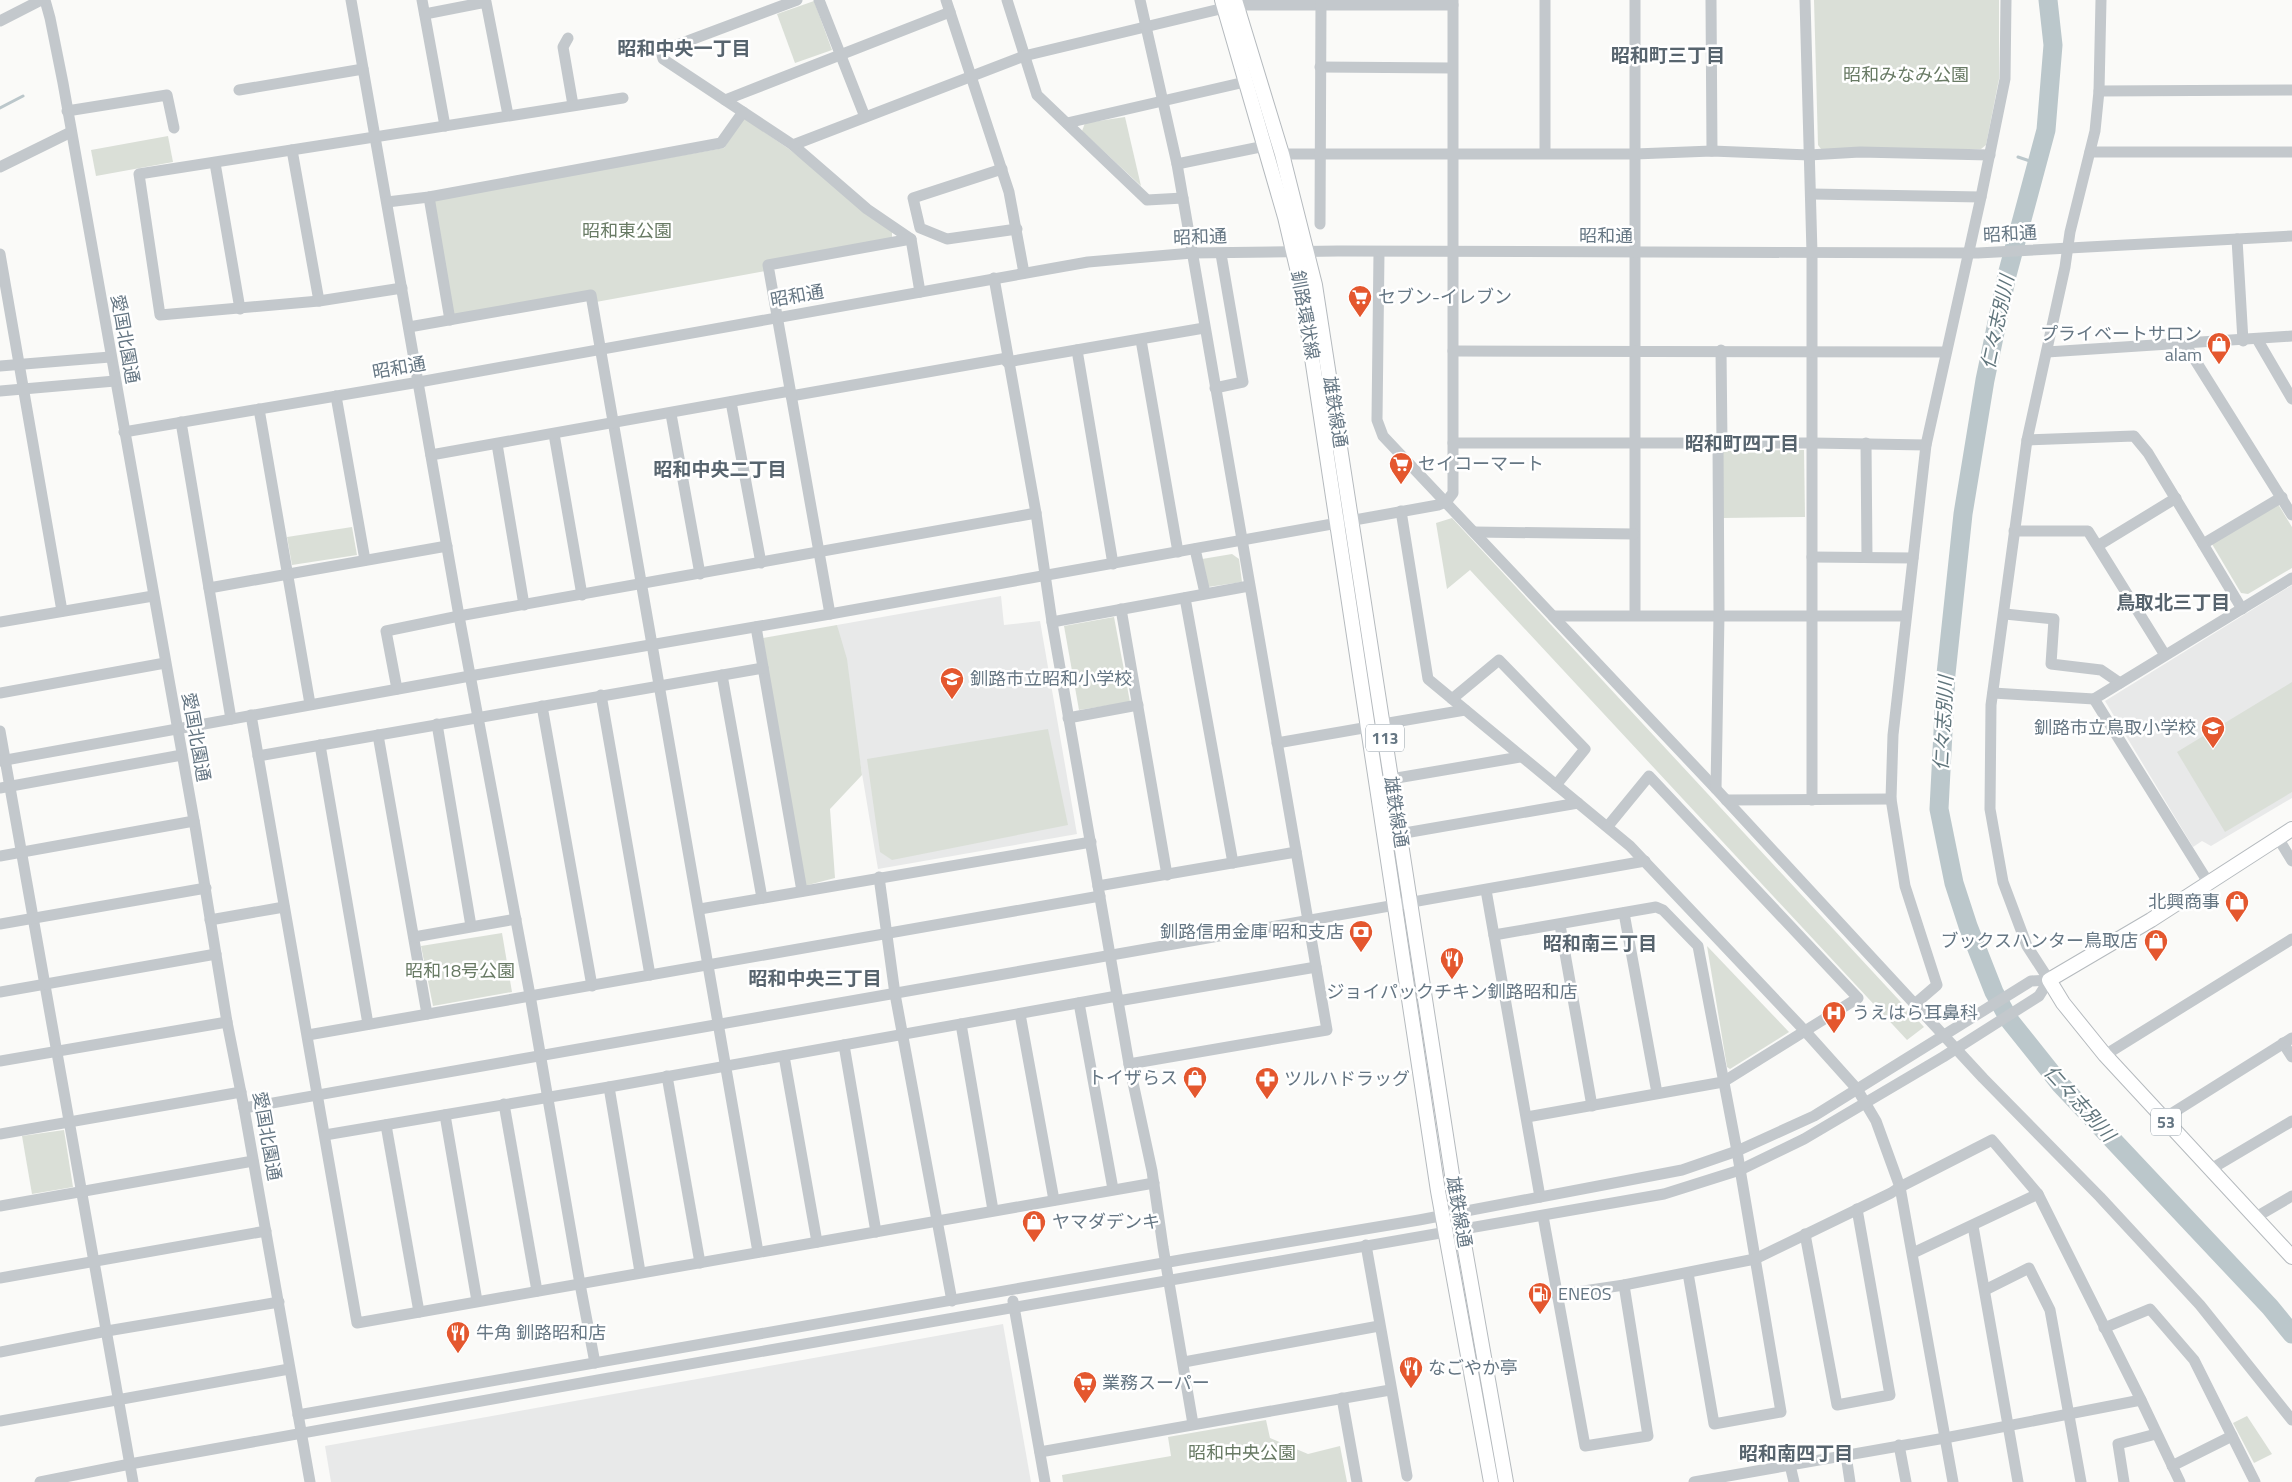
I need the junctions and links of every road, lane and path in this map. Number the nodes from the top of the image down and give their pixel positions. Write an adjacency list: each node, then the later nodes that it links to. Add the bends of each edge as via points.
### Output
1 (43, 0): 21 (street); 38 (street, 愛国北園通, via 50,18)
2 (350, 0): 27 (street)
3 (422, 0): 20 (street)
4 (797, 0): 18 (street)
5 (819, 0): 24 (street)
6 (946, 0): 19 (street)
7 (1007, 0): 25 (street)
8 (1140, 0): 22 (street)
9 (1545, 0): 54 (street)
10 (1635, 0): 57 (street)
11 (1711, 0): 50 (street)
12 (1805, 0): 58 (street)
13 (2006, 0): 59 (street, via 2005,79)
14 (2101, 0): 33 (street)
15 (1321, 2): 16 (street); 17 (street); 26 (street)
16 (1230, 3): 22 (street); 30 (main road, 釧路環状線 / 113); 55 (main road, 雄鉄線通 / 113)
17 (1453, 3): 28 (street)
18 (772, 4): 35 (street, via 661,50 663,59)
19 (950, 12): 24 (street); 29 (street)
20 (425, 14): 40 (street, via 486,2); 43 (street)
21 (0, 20)
22 (1146, 27): 25 (street); 36 (street)
23 (568, 38): 37 (street, via 563,47)
24 (840, 55): 35 (street); 41 (street)
25 (1024, 56): 29 (street); 42 (street, via 1036,96)
26 (1320, 67): 28 (street); 53 (street)
27 (363, 68): 31 (street); 46 (street)
28 (1452, 68): 56 (street)
29 (971, 76): 41 (street); 63 (street)
30 (1245, 82): 36 (street); 48 (main road, 釧路環状線 / 113)
31 (239, 90)
32 (2292, 90): 33 (street)
33 (2099, 91): 51 (street)
34 (623, 98): 37 (street)
35 (725, 100): 39 (street)
36 (1163, 101): 42 (street); 61 (street)
37 (573, 105): 40 (street)
38 (66, 111): 44 (street, via 167,94); 45 (street, 愛国北園通)
39 (743, 112): 47 (street); 65 (street, via 721,143)
40 (508, 115): 43 (street)
41 (865, 117): 47 (street)
42 (1066, 123): 67 (street, via 1147,200)
43 (444, 126): 46 (street)
44 (174, 128)
45 (71, 132): 62 (street); 107 (street, 愛国北園通)
46 (375, 137): 49 (street); 68 (street)
47 (792, 145): 72 (street, via 867,209)
48 (1265, 146): 61 (street); 75 (main road, 釧路環状線 / 113)
49 (292, 150): 60 (street); 88 (street)
50 (1712, 152): 57 (street); 58 (street)
51 (2090, 152): 52 (street); 74 (street)
52 (2292, 152)
53 (1321, 153): 55 (street); 56 (street); 69 (street)
54 (1545, 153): 56 (street); 57 (street)
55 (1282, 154): 75 (main road, 雄鉄線通 / 113)
56 (1452, 154): 78 (street)
57 (1635, 154): 79 (street)
58 (1809, 155): 59 (street, via 1860,152); 64 (street)
59 (1990, 155): 66 (street)
60 (214, 163): 89 (street); 89 (street, via 139,174 160,315)
61 (1177, 164): 67 (street)
62 (0, 167)
63 (1002, 169): 70 (street); 70 (street, via 913,198 920,228 947,239)
64 (1811, 194): 66 (street); 80 (street)
65 (429, 197): 68 (street); 91 (street)
66 (1982, 197): 81 (street)
67 (1183, 198): 77 (street)
68 (387, 202): 86 (street)
69 (1320, 224)
70 (1016, 229): 84 (street)
71 (2292, 236): 73 (street, 昭和通)
72 (911, 239): 87 (street); 90 (street, via 768,265)
73 (2237, 239): 74 (street, 昭和通); 97 (street)
74 (2062, 249): 81 (street, 昭和通); 106 (street)
75 (1300, 252): 76 (street, 昭和通); 83 (street, 昭和通); 141 (main road, 雄鉄線通 / 113, via 1315,285); 142 (main road, 釧路環状線 / 113, via 1301,285)
76 (1379, 252): 78 (street, 昭和通); 137 (street, via 1377,420 1384,436)
77 (1192, 253): 83 (street, 昭和通); 84 (street, 昭和通, via 1088,262); 93 (street)
78 (1452, 253): 79 (street, 昭和通); 102 (street)
79 (1634, 253): 80 (street, 昭和通); 103 (street)
80 (1812, 253): 81 (street, 昭和通); 104 (street)
81 (1973, 253): 105 (street)
82 (0, 254): 109 (street)
83 (1221, 254): 113 (street, via 1244,382)
84 (1024, 273): 85 (street, 昭和通)
85 (994, 278): 87 (street, 昭和通); 108 (street)
86 (402, 288): 88 (street); 92 (street)
87 (920, 292): 90 (street, 昭和通)
88 (319, 302): 89 (street)
89 (240, 309)
90 (776, 318): 99 (street, 昭和通); 116 (street)
91 (450, 320): 92 (street); 99 (street, via 591,295)
92 (409, 327): 112 (street)
93 (1204, 328): 96 (street); 113 (street)
94 (2291, 337): 95 (street)
95 (2257, 339): 97 (street); 118 (street)
96 (1141, 340): 100 (street); 151 (street)
97 (2243, 341): 98 (street)
98 (2185, 344): 106 (street); 135 (street)
99 (599, 349): 112 (street, 昭和通); 123 (street)
100 (1077, 350): 108 (street); 158 (street)
101 (1721, 350): 103 (street); 104 (street); 129 (street)
102 (1454, 351): 103 (street); 127 (street)
103 (1634, 351): 128 (street)
104 (1813, 352): 105 (street); 130 (street)
105 (1945, 352): 133 (street)
106 (2047, 352): 126 (street)
107 (110, 357): 109 (street); 111 (street, 愛国北園通)
108 (1007, 360): 116 (street); 139 (street)
109 (20, 364): 110 (street); 114 (street)
110 (0, 366)
111 (115, 381): 114 (street); 124 (street, 愛国北園通)
112 (419, 382): 117 (street, 昭和通); 134 (street)
113 (1216, 388): 146 (street)
114 (23, 389): 115 (street); 173 (street)
115 (0, 391)
116 (790, 394): 119 (street); 152 (street)
117 (336, 396): 120 (street, 昭和通); 156 (street)
118 (2292, 399)
119 (732, 402): 121 (street); 157 (street)
120 (259, 409): 122 (street, 昭和通); 159 (street)
121 (671, 414): 123 (street); 160 (street)
122 (181, 422): 124 (street, 昭和通); 165 (street)
123 (614, 423): 125 (street); 163 (street)
124 (124, 432): 168 (street, 愛国北園通)
125 (554, 434): 132 (street); 167 (street)
126 (2027, 440): 136 (street, via 2134,436); 143 (street)
127 (1454, 443): 128 (street); 137 (street, via 1453,493)
128 (1635, 443): 129 (street); 145 (street)
129 (1720, 443): 130 (street); 177 (street)
130 (1813, 443): 131 (street); 153 (street)
131 (1866, 443): 133 (street); 154 (street)
132 (496, 444): 134 (street); 170 (street)
133 (1926, 445): 155 (street)
134 (431, 455): 149 (street)
135 (2282, 497): 140 (street); 147 (street)
136 (2176, 498): 147 (street); 148 (street)
137 (1446, 502): 138 (street); 144 (street)
138 (1401, 512): 141 (street); 197 (street, via 1428,679)
139 (1036, 513): 152 (street); 161 (street)
140 (2292, 515)
141 (1352, 521): 142 (street); 208 (main road, 雄鉄線通 / 113)
142 (1338, 524): 146 (street); 208 (main road, 釧路環状線 / 113)
143 (2014, 531): 148 (street, via 2088,531); 175 (street)
144 (1475, 532): 145 (street); 180 (street)
145 (1634, 534): 176 (street)
146 (1241, 540): 150 (street); 164 (street)
147 (2203, 544): 172 (street)
148 (2098, 545): 186 (street)
149 (447, 546): 156 (street); 179 (street)
150 (1195, 549): 151 (street); 166 (street)
151 (1178, 552): 158 (street)
152 (820, 553): 157 (street); 174 (street)
153 (1812, 557): 154 (street); 178 (street)
154 (1867, 557): 155 (street)
155 (1913, 558): 181 (street)
156 (365, 560): 159 (street)
157 (762, 564): 160 (street)
158 (1113, 564): 161 (street)
159 (287, 573): 165 (street); 199 (street)
160 (700, 574): 163 (street)
161 (1044, 576): 174 (street); 183 (street)
162 (2292, 578): 172 (street)
163 (642, 584): 167 (street); 185 (street)
164 (1249, 586): 166 (street); 212 (street)
165 (209, 588): 206 (street)
166 (1206, 593): 169 (street)
167 (582, 595): 170 (street)
168 (153, 596): 173 (street); 187 (street, 愛国北園通)
169 (1185, 598): 171 (street); 237 (street)
170 (524, 605): 179 (street)
171 (1122, 609): 183 (street); 201 (street)
172 (2242, 609): 186 (street)
173 (62, 611): 182 (street)
174 (830, 614): 184 (street)
175 (2005, 614): 191 (street, via 2054,619 2051,664 2101,670); 195 (street)
176 (1635, 615): 177 (street); 180 (street)
177 (1719, 615): 178 (street); 221 (street)
178 (1813, 615): 181 (street); 224 (street)
179 (459, 616): 190 (street); 193 (street, via 386,631)
180 (1553, 616): 221 (street)
181 (1906, 616): 222 (street, via 1893,735)
182 (0, 622)
183 (1052, 622): 205 (street)
184 (756, 627): 185 (street); 188 (street)
185 (653, 644): 190 (street); 192 (street)
186 (2164, 655): 191 (street)
187 (165, 663): 194 (street); 209 (street, 愛国北園通)
188 (763, 668): 189 (street); 244 (street)
189 (722, 675): 192 (street); 245 (street)
190 (470, 676): 193 (street); 204 (street)
191 (2120, 683): 198 (street)
192 (660, 686): 196 (street); 249 (street)
193 (397, 689): 199 (street)
194 (0, 693)
195 (1993, 693): 198 (street); 267 (street, via 1990,809 2000,867 2027,946)
196 (601, 695): 200 (street); 266 (street)
197 (1452, 699): 202 (street); 219 (street, via 1499,660 1585,749)
198 (2094, 699): 240 (street)
199 (310, 704): 203 (street)
200 (542, 706): 204 (street); 269 (street)
201 (1138, 706): 205 (street); 238 (street)
202 (1465, 710): 208 (street); 216 (street)
203 (251, 715): 206 (street); 215 (street)
204 (479, 716): 207 (street); 252 (street)
205 (1068, 718): 231 (street)
206 (231, 719): 209 (street)
207 (437, 724): 211 (street); 257 (street)
208 (1376, 725): 212 (street); 218 (main road, 雄鉄線通 / 113); 247 (main road, 雄鉄線通 / 113)
209 (177, 729): 214 (street, 愛国北園通); 217 (street)
210 (0, 731): 217 (street)
211 (378, 735): 213 (street); 260 (street)
212 (1277, 743): 233 (street)
213 (320, 745): 215 (street); 279 (street)
214 (182, 755): 220 (street); 226 (street, 愛国北園通)
215 (258, 756): 248 (street)
216 (1520, 757): 218 (street); 219 (street)
217 (3, 761): 220 (street)
218 (1391, 779): 229 (main road, 雄鉄線通 / 113)
219 (1556, 785): 225 (street)
220 (5, 787): 232 (street)
221 (1716, 789): 223 (street)
222 (1891, 799): 224 (street); 275 (street, via 1905,886 1937,985)
223 (1726, 800): 224 (street); 275 (street)
224 (1812, 800)
225 (1578, 803): 227 (street); 229 (street)
226 (194, 821): 232 (street); 241 (street, 愛国北園通)
227 (1608, 826): 236 (street); 282 (street, via 1649,776 1858,998)
228 (2292, 829): 230 (main road)
229 (1398, 834): 246 (main road, 雄鉄線通 / 113)
230 (2278, 838): 235 (street); 240 (main road)
231 (1091, 842): 239 (street); 243 (street)
232 (22, 852): 234 (street); 251 (street)
233 (1296, 852): 237 (street); 254 (street)
234 (0, 856)
235 (2292, 861)
236 (1644, 862): 242 (street); 282 (street)
237 (1233, 863): 238 (street)
238 (1167, 875): 243 (street)
239 (879, 878): 244 (street); 258 (street)
240 (2208, 882): 267 (main road, via 2151,920)
241 (206, 888): 251 (street); 253 (street, 愛国北園通)
242 (1486, 890): 246 (street); 259 (street)
243 (1099, 891): 258 (street); 263 (street)
244 (802, 892): 245 (street)
245 (762, 898): 249 (street)
246 (1411, 902): 247 (street); 332 (main road, 雄鉄線通 / 113)
247 (1396, 904): 254 (street); 333 (main road, 雄鉄線通 / 113)
248 (284, 907): 253 (street); 284 (street)
249 (700, 909): 264 (street)
250 (1624, 913): 256 (street); 298 (street, via 1656,907 1664,910 1698,946); 302 (street)
251 (34, 918): 255 (street); 268 (street)
252 (516, 919): 257 (street); 272 (street)
253 (210, 920): 262 (street, 愛国北園通)
254 (1308, 921): 263 (street); 265 (street)
255 (0, 924)
256 (1560, 924): 259 (street); 307 (street)
257 (471, 926): 260 (street)
258 (887, 934): 264 (street); 271 (street)
259 (1494, 935): 310 (street)
260 (414, 937): 276 (street)
261 (2292, 939): 290 (street)
262 (216, 954): 268 (street); 278 (street, 愛国北園通)
263 (1110, 955): 271 (street); 273 (street)
264 (709, 965): 266 (street); 281 (street)
265 (1316, 967): 273 (street); 295 (street, via 1327,1030)
266 (650, 975): 269 (street)
267 (2048, 980): 285 (street, via 2031,981); 288 (street, via 2039,996); 290 (main road, 53)
268 (46, 984): 270 (street); 289 (street)
269 (592, 986): 272 (street)
270 (0, 992)
271 (895, 994): 281 (street); 283 (street)
272 (530, 995): 276 (street); 291 (street)
273 (1117, 998): 274 (street); 295 (street)
274 (1079, 1003): 277 (street); 323 (street)
275 (1915, 1004): 285 (street)
276 (427, 1014): 279 (street)
277 (1020, 1014): 280 (street); 328 (street)
278 (227, 1022): 289 (street); 301 (street, 愛国北園通)
279 (368, 1024): 284 (street)
280 (961, 1024): 283 (street); 331 (street)
281 (719, 1025): 291 (street); 296 (street)
282 (1805, 1031): 298 (street); 300 (street)
283 (902, 1034): 287 (street); 336 (street)
284 (308, 1035): 303 (street)
285 (1944, 1035): 288 (street); 300 (street)
286 (2288, 1041): 293 (street); 311 (street)
287 (844, 1045): 292 (street); 340 (street)
288 (1956, 1048): 305 (street); 380 (street, via 2200,1305)
289 (58, 1051): 294 (street); 313 (street)
290 (2105, 1055): 311 (main road, 53)
291 (540, 1056): 303 (street); 304 (street)
292 (784, 1056): 296 (street); 343 (street)
293 (2292, 1057)
294 (0, 1061)
295 (1129, 1064): 321 (street)
296 (726, 1065): 297 (street); 345 (street)
297 (668, 1076): 299 (street); 350 (street)
298 (1723, 1082): 302 (street); 317 (street)
299 (609, 1087): 304 (street); 352 (street)
300 (1857, 1089): 305 (street); 317 (street, via 1814,1116)
301 (241, 1092): 308 (street, 愛国北園通); 313 (street)
302 (1657, 1093): 307 (street)
303 (318, 1095): 308 (street); 316 (street)
304 (546, 1097): 306 (street); 356 (street)
305 (1865, 1103): 320 (street, via 1804,1139); 322 (street, via 1876,1121)
306 (504, 1104): 309 (street); 360 (street)
307 (1592, 1106): 310 (street)
308 (244, 1108): 318 (street, 愛国北園通)
309 (445, 1115): 314 (street); 362 (street)
310 (1527, 1117): 327 (street)
311 (2163, 1119): 319 (main road, 53)
312 (2292, 1121): 319 (street)
313 (71, 1122): 315 (street); 324 (street)
314 (386, 1125): 316 (street); 366 (street)
315 (0, 1134)
316 (325, 1135): 366 (street, via 358,1323)
317 (1737, 1151): 320 (street); 327 (street, via 1668,1174)
318 (253, 1160): 324 (street); 339 (street, 愛国北園通)
319 (2211, 1169): 335 (main road, 53)
320 (1740, 1170): 334 (street, via 1664,1194); 348 (street)
321 (1154, 1183): 323 (street); 351 (street)
322 (1900, 1186): 325 (street, via 1992,1140); 330 (street); 346 (street)
323 (1113, 1190): 328 (street)
324 (81, 1192): 329 (street); 349 (street)
325 (2038, 1194): 337 (street); 368 (street)
326 (2292, 1196): 335 (street)
327 (1540, 1197): 332 (street)
328 (1054, 1200): 331 (street)
329 (0, 1206)
330 (1857, 1209): 342 (street); 342 (street, via 1890,1395 1837,1405)
331 (993, 1210): 336 (street)
332 (1459, 1213): 333 (street); 338 (main road, 雄鉄線通 / 113)
333 (1443, 1216): 341 (main road, 雄鉄線通 / 113); 351 (street)
334 (1543, 1216): 338 (street); 361 (street)
335 (2256, 1217): 347 (main road, 53)
336 (936, 1221): 340 (street); 363 (street)
337 (1973, 1226): 346 (street); 359 (street)
338 (1462, 1229): 341 (street); 401 (main road, 雄鉄線通 / 113)
339 (266, 1231): 349 (street); 364 (street, 愛国北園通)
340 (876, 1232): 343 (street)
341 (1446, 1232): 344 (street); 400 (main road, 雄鉄線通 / 113)
342 (1805, 1234): 348 (street)
343 (817, 1242): 345 (street)
344 (1366, 1245): 355 (street); 367 (street)
345 (758, 1252): 350 (street)
346 (1913, 1253): 387 (street)
347 (2292, 1258)
348 (1755, 1259): 353 (street); 353 (street, via 1781,1412 1714,1424)
349 (93, 1261): 354 (street); 369 (street)
350 (700, 1262): 352 (street)
351 (1166, 1263): 355 (street); 358 (street)
352 (640, 1272): 356 (street)
353 (1688, 1273): 357 (street)
354 (0, 1278)
355 (1169, 1281): 365 (street); 372 (street)
356 (580, 1284): 360 (street); 371 (street)
357 (1624, 1284): 361 (street); 361 (street, via 1648,1436 1585,1446)
358 (1012, 1290): 363 (street); 365 (street)
359 (1985, 1290): 378 (street, via 2029,1268 2050,1310); 383 (street)
360 (537, 1291): 362 (street)
361 (1557, 1295)
362 (477, 1301): 366 (street)
363 (952, 1301): 371 (street)
364 (279, 1302): 369 (street); 373 (street, 愛国北園通)
365 (1014, 1307): 384 (street); 389 (street)
366 (419, 1312)
367 (1380, 1326): 372 (street); 374 (street)
368 (2104, 1328): 377 (street); 386 (street, via 2150,1309 2194,1360)
369 (107, 1331): 370 (street); 376 (street)
370 (0, 1352)
371 (595, 1362): 379 (street)
372 (1184, 1362): 382 (street)
373 (289, 1369): 376 (street); 379 (street, 愛国北園通)
374 (1390, 1390): 375 (street); 394 (street)
375 (1342, 1398): 382 (street); 399 (street)
376 (119, 1399): 381 (street); 391 (street)
377 (2141, 1400): 378 (street); 385 (street)
378 (2069, 1414): 383 (street); 408 (street)
379 (298, 1415): 384 (street, 愛国北園通)
380 (2292, 1420)
381 (0, 1421)
382 (1194, 1424): 389 (street)
383 (2008, 1425): 387 (street); 407 (street)
384 (302, 1434): 391 (street); 397 (street, 愛国北園通)
385 (2156, 1434): 393 (street); 409 (street, via 2118,1444)
386 (2232, 1436): 393 (street); 411 (street)
387 (1945, 1438): 388 (street); 406 (street)
388 (1899, 1445): 390 (street); 405 (street)
389 (1040, 1452): 398 (street)
390 (1846, 1455): 392 (street); 404 (street)
391 (130, 1464): 395 (street); 396 (street)
392 (1790, 1465): 402 (street); 403 (street)
393 (2172, 1466): 410 (street)
394 (1407, 1476)
395 (40, 1482)
396 (134, 1482)
397 (310, 1482)
398 (1045, 1482)
399 (1357, 1482)
400 (1490, 1482)
401 (1506, 1482)
402 (1694, 1482)
403 (1794, 1482)
404 (1850, 1482)
405 (1906, 1482)
406 (1953, 1482)
407 (2018, 1482)
408 (2081, 1482)
409 (2124, 1482)
410 (2180, 1482)
411 (2255, 1482)

